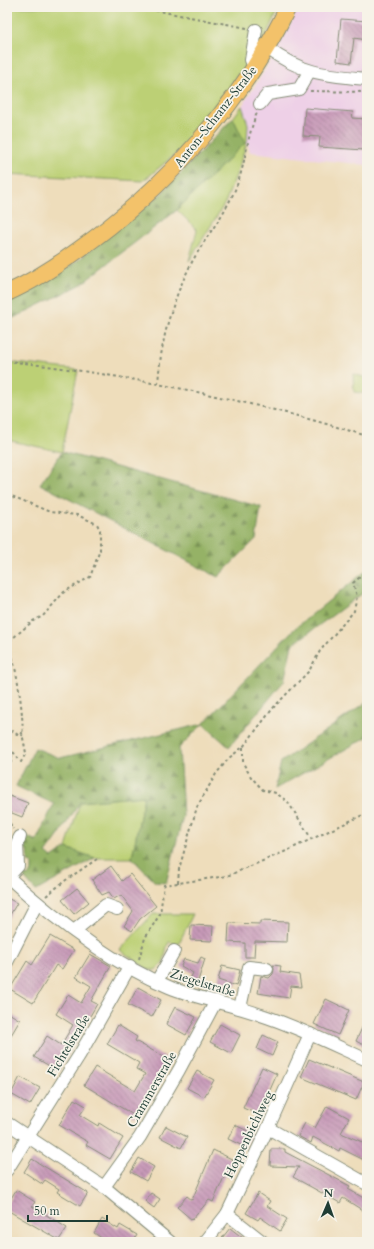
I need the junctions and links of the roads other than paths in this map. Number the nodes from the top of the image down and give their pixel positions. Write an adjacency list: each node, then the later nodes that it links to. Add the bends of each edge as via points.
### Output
1 (288, 7): 3 (main road, Anton-Schranz-Straße)
2 (256, 30): 4 (street, via 251,60)
3 (267, 48): 4 (main road, Anton-Schranz-Straße); 5 (street, via 289,63)
4 (254, 67): 8 (main road, Anton-Schranz-Straße, via 184,159 141,201 69,257)
5 (309, 72): 6 (street); 7 (street, via 299,89 268,94)
6 (367, 79)
7 (260, 104)
8 (7, 293)
9 (20, 837): 10 (street, via 17,844 18,866)
10 (8, 877): 11 (street, Ziegelstraße)
11 (37, 903): 13 (street, Ziegelstraße); 15 (street)
12 (117, 909): 13 (street, via 106,905)
13 (74, 931): 16 (street, Ziegelstraße)
14 (174, 951): 18 (street)
15 (7, 962)
16 (133, 968): 18 (street, Ziegelstraße); 25 (street, Fichtelstraße)
17 (267, 969): 20 (street, via 249,967)
18 (157, 981): 19 (street, Ziegelstraße)
19 (216, 1001): 20 (street, Ziegelstraße); 28 (street, Crammerstraße, via 140,1137)
20 (240, 1008): 21 (street, Ziegelstraße)
21 (310, 1034): 22 (street, Ziegelstraße); 24 (street, Hoppenbichlweg)
22 (367, 1060)
23 (7, 1123): 25 (street)
24 (268, 1128): 27 (street); 29 (street, Hoppenbichlweg)
25 (28, 1137): 26 (street, Fichtelstraße); 28 (street)
26 (7, 1170)
27 (367, 1184)
28 (104, 1187): 30 (street)
29 (227, 1214): 31 (street, Hoppenbichlweg); 32 (street)
30 (170, 1242)
31 (205, 1242)
32 (263, 1242)

